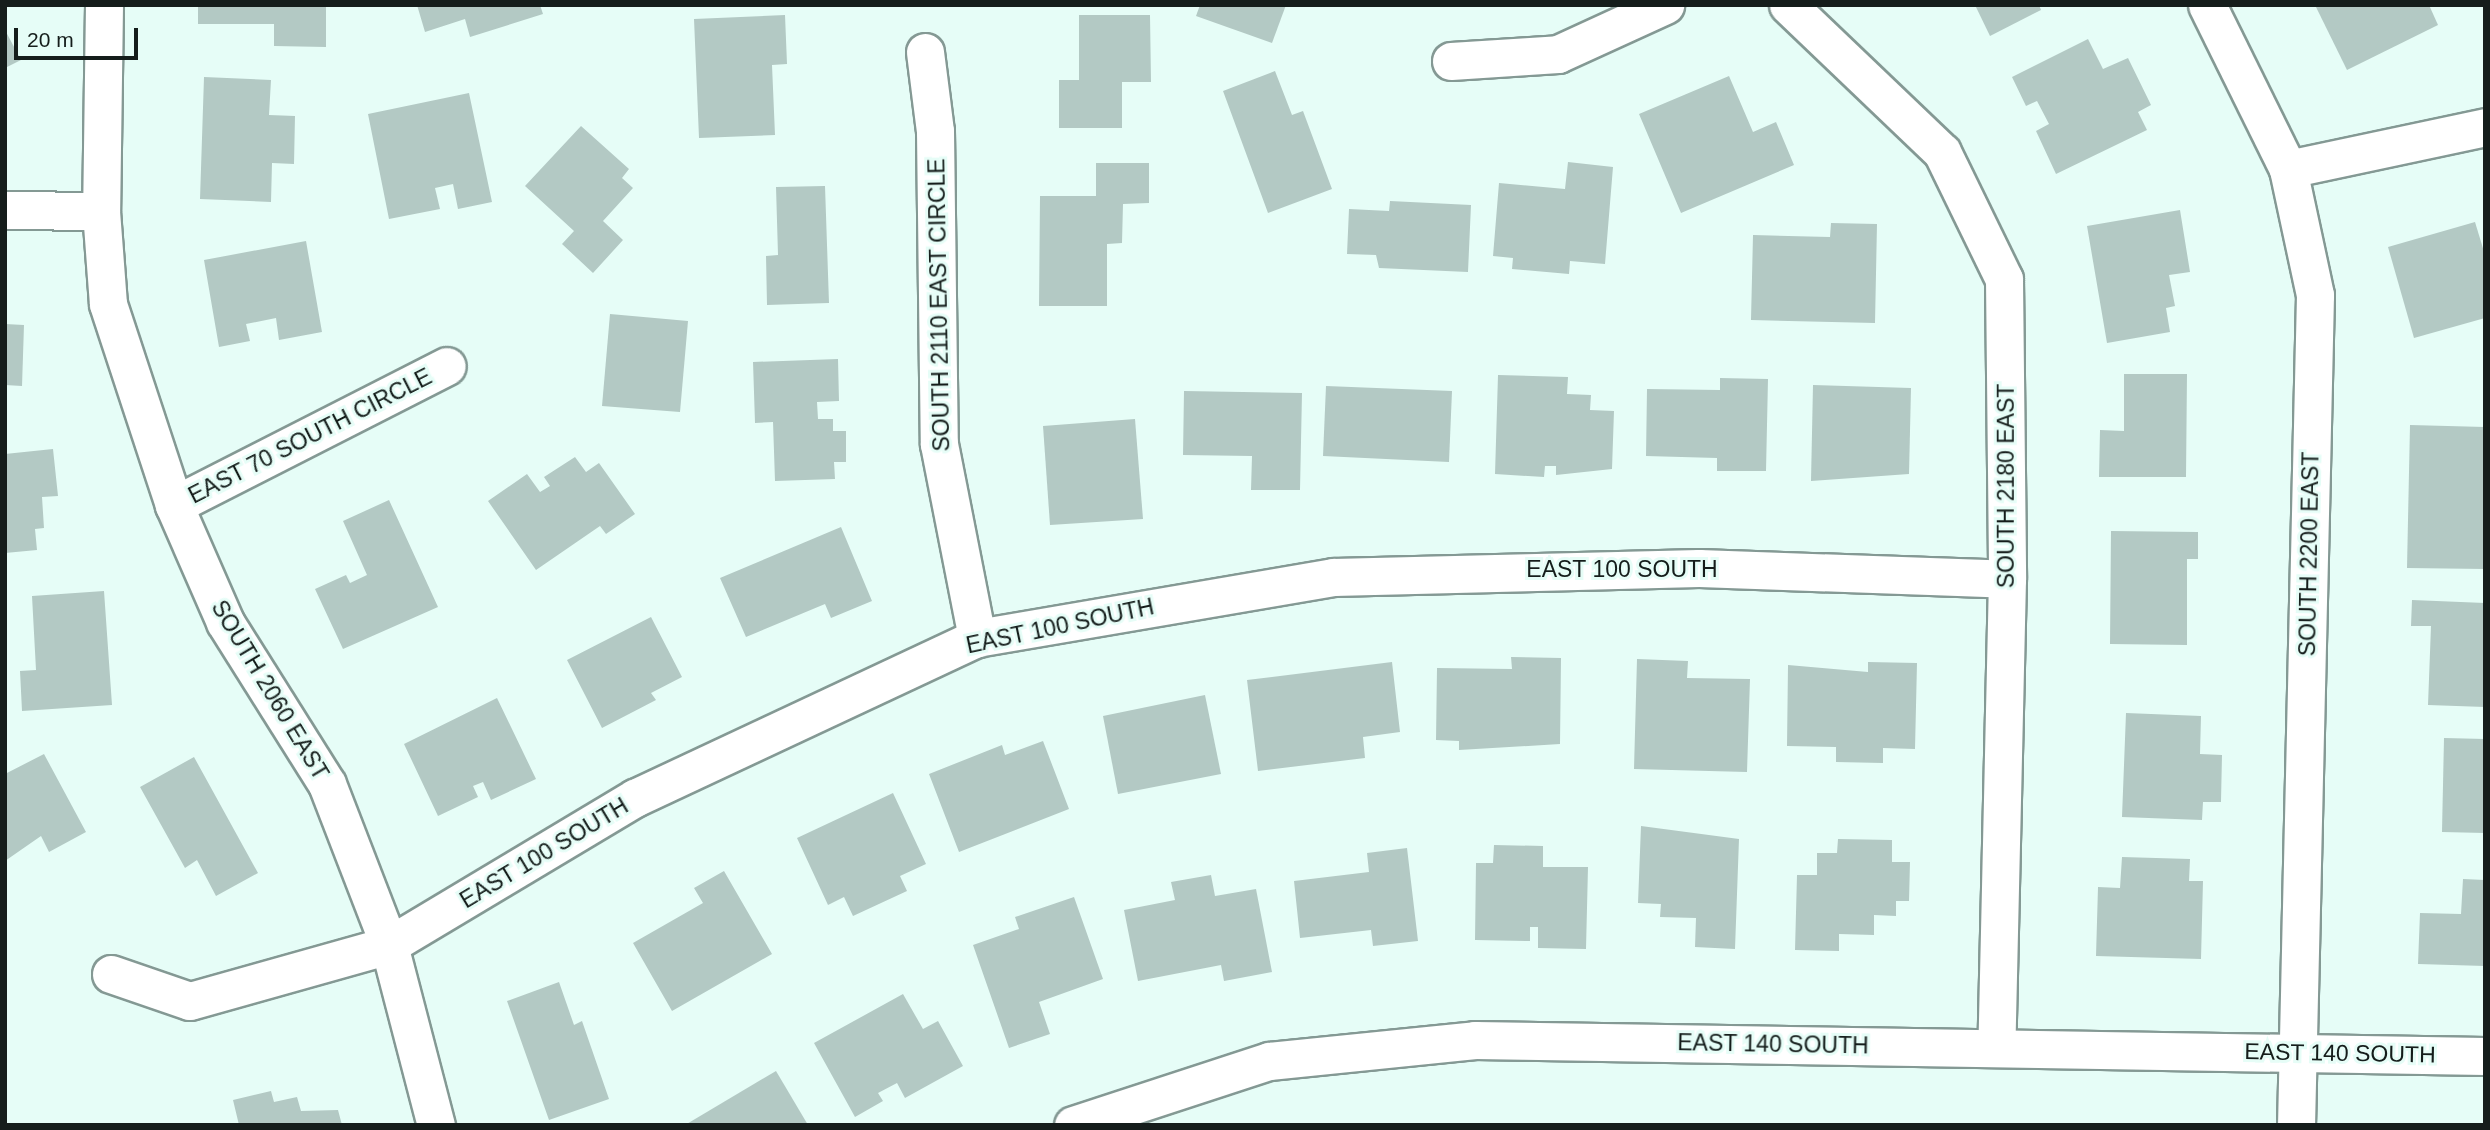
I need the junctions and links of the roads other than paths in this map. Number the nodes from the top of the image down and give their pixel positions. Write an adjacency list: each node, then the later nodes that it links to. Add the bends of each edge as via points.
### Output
1 (104, 5): 10 (street, SOUTH 2060 EAST)
2 (1665, 5): 6 (street, via 1558,54)
3 (1788, 5): 13 (street, SOUTH 2180 EAST, via 1942,152 2004,279)
4 (2207, 5): 8 (street, SOUTH 2200 EAST)
5 (925, 52): 14 (street, SOUTH 2110 EAST CIRCLE, via 936,131 939,444)
6 (1451, 61)
7 (2485, 127): 8 (street)
8 (2288, 169): 18 (street, SOUTH 2200 EAST, via 2315,295)
9 (5, 210): 10 (street)
10 (101, 211): 12 (street, SOUTH 2060 EAST, via 108,304)
11 (447, 366): 12 (street, EAST 70 SOUTH CIRCLE)
12 (174, 505): 15 (street, SOUTH 2060 EAST, via 225,622 327,784)
13 (2007, 579): 14 (street, EAST 100 SOUTH, via 1699,568 1333,577); 17 (street, SOUTH 2180 EAST)
14 (977, 638): 15 (street, EAST 100 SOUTH, via 635,798)
15 (389, 945): 16 (street, EAST 100 SOUTH, via 190,1001); 20 (street, SOUTH 2060 EAST)
16 (111, 974)
17 (1996, 1047): 18 (street, EAST 140 SOUTH); 21 (street, EAST 140 SOUTH, via 1475,1040 1269,1061)
18 (2298, 1052): 19 (street, EAST 140 SOUTH); 22 (street, SOUTH 2200 EAST)
19 (2485, 1056)
20 (436, 1125)
21 (1073, 1125)
22 (2296, 1125)

